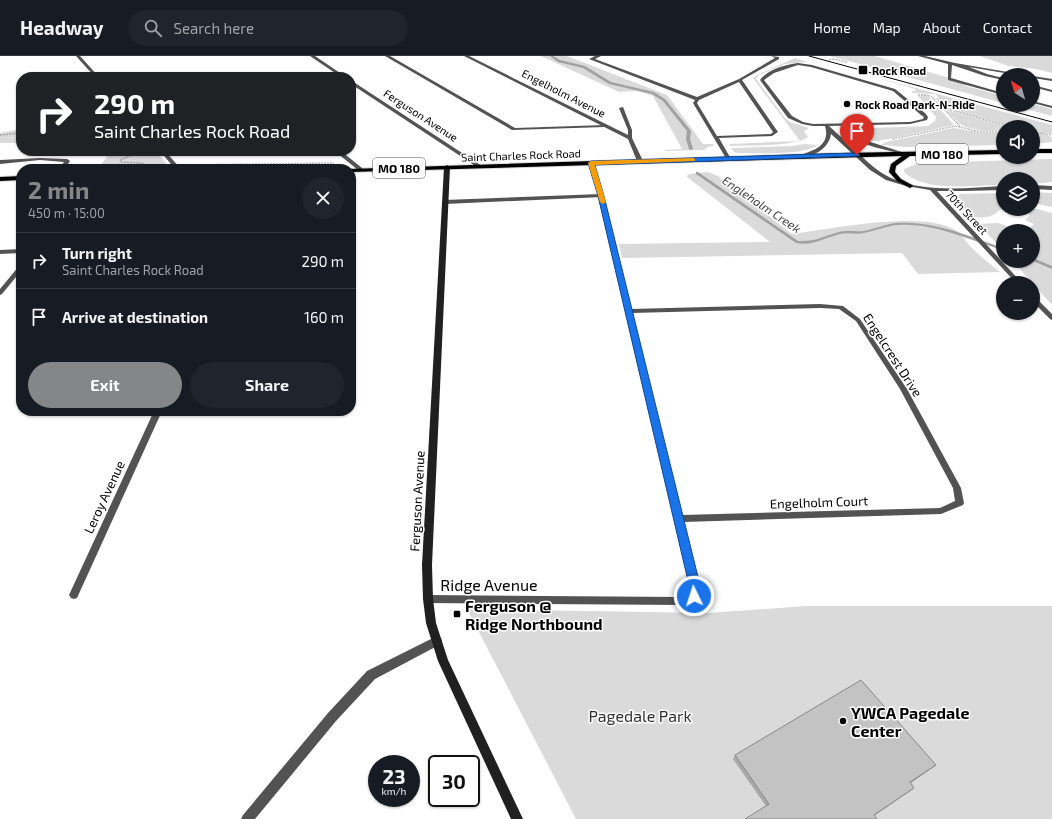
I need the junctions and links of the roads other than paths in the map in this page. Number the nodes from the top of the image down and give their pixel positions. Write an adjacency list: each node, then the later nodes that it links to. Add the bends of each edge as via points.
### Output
1 (78, 56): 11 (street)
2 (312, 56): 12 (street)
3 (387, 56): 26 (street, via 514,129)
4 (466, 56): 26 (street, Engelholm Avenue)
5 (599, 56): 21 (street, via 591,59)
6 (773, 56): 15 (street, via 778,58)
7 (920, 56): 8 (street)
8 (950, 63): 9 (street); 20 (street, via 949,79)
9 (956, 64): 10 (street); 13 (street)
10 (996, 71)
11 (92, 72)
12 (336, 72)
13 (996, 77)
14 (1040, 77): 16 (street)
15 (740, 80): 21 (street); 29 (street, via 776,132 772,135)
16 (1052, 80)
17 (356, 85): 48 (street, Ferguson Avenue)
18 (1040, 88): 19 (street)
19 (1052, 91)
20 (996, 92)
21 (697, 99): 29 (street, via 695,103)
22 (1040, 104): 23 (street)
23 (1052, 107)
24 (621, 108): 30 (street, via 630,130)
25 (868, 124): 27 (street); 27 (street, via 917,123 926,117 894,90 811,66 787,66 762,78 792,119 806,125); 28 (street)
26 (604, 126): 30 (street, Engelholm Avenue)
27 (827, 127): 31 (street); 39 (street, via 828,140 825,146 815,152)
28 (853, 133): 31 (street); 36 (street, via 881,148)
29 (716, 137): 40 (street)
30 (630, 138): 41 (street)
31 (852, 148): 35 (street)
32 (1040, 151): 33 (main road)
33 (1052, 151)
34 (996, 152): 36 (main road, Saint Charles Rock Road / MO 180)
35 (857, 155): 36 (main road, Saint Charles Rock Road / MO 180); 39 (main road, Saint Charles Rock Road / MO 180); 54 (street, via 879,174)
36 (908, 155): 54 (main road, via 893,164 892,172 899,180)
37 (166, 156): 45 (street)
38 (344, 156): 46 (street)
39 (799, 156): 40 (main road, Saint Charles Rock Road / MO 180)
40 (729, 159): 41 (main road, Saint Charles Rock Road / MO 180)
41 (640, 161): 43 (main road, Saint Charles Rock Road / MO 180)
42 (0, 162): 44 (street, via 40,159 68,161)
43 (591, 163): 48 (main road, Saint Charles Rock Road / MO 180); 59 (street)
44 (66, 164)
45 (174, 164)
46 (354, 164)
47 (356, 166): 51 (street)
48 (479, 166): 49 (main road, Saint Charles Rock Road / MO 180)
49 (447, 167): 51 (main road, Saint Charles Rock Road / MO 180); 60 (street, Ferguson Avenue)
50 (356, 169): 51 (main road, Saint Charles Rock Road / MO 180)
51 (360, 169)
52 (16, 178): 53 (main road)
53 (0, 179)
54 (910, 186): 58 (street)
55 (1040, 187): 57 (street)
56 (996, 188): 58 (street)
57 (1052, 188)
58 (932, 189): 64 (street, 70th Street)
59 (601, 196): 60 (street); 67 (street)
60 (445, 202): 73 (street, Ferguson Avenue, via 427,566)
61 (16, 251): 62 (street)
62 (0, 252)
63 (16, 273): 65 (street)
64 (1012, 276)
65 (0, 293)
66 (1040, 305): 68 (street)
67 (628, 311): 70 (street, Engelcrest Drive, via 841,307 858,320 903,389 957,488); 71 (street)
68 (1052, 318)
69 (156, 416): 72 (street, Leroy Avenue)
70 (960, 503): 71 (street, Engelholm Court, via 941,511)
71 (678, 519): 73 (street, Ridge Avenue, via 694,585 694,596 682,601)
72 (74, 595)
73 (428, 599): 74 (street, Ferguson Avenue, via 431,623)
74 (437, 641): 75 (street, via 371,675 332,717); 76 (street, Ferguson Avenue, via 443,661)
75 (247, 819)
76 (517, 819)

